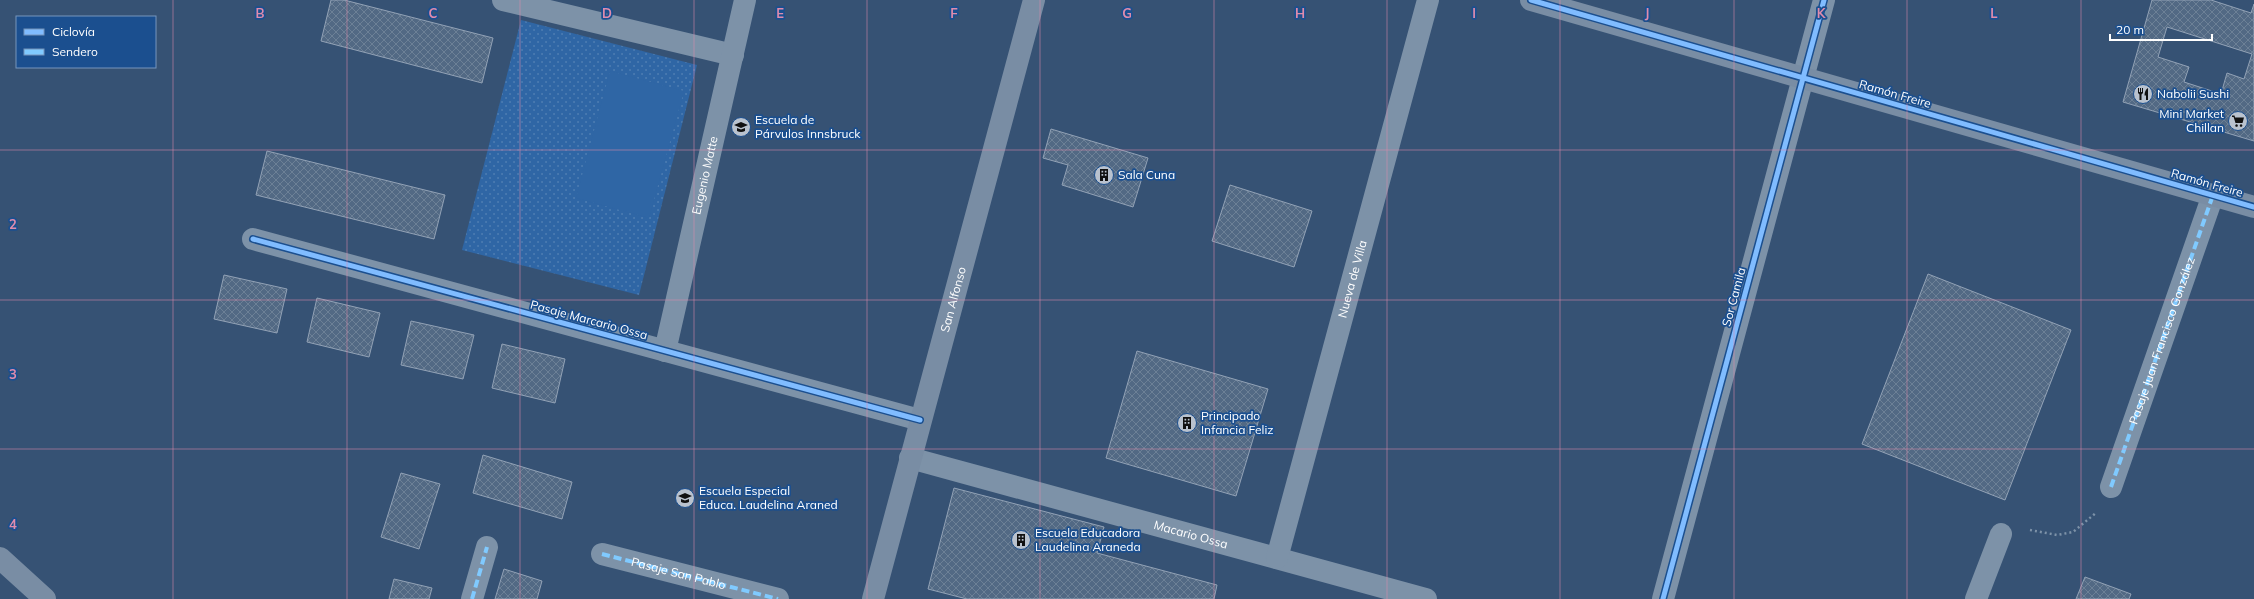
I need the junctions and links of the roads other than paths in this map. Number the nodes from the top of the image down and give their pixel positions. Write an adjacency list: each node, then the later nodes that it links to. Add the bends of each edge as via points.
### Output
1 (503, 0): 7 (street)
2 (746, 0): 7 (street, Eugenio Matte)
3 (1034, 0): 13 (street, San Alfonso)
4 (1428, 0): 20 (street, Nueva de Villa)
5 (1530, 0): 8 (street, Ramón Freire)
6 (1824, 0): 8 (street, Sor Camila)
7 (733, 55): 12 (street, Eugenio Matte)
8 (1804, 78): 9 (street, Ramón Freire); 26 (street, Sor Camila)
9 (2213, 195): 10 (street, Ramón Freire); 15 (street, Pasaje Juan Francisco González)
10 (2254, 207)
11 (253, 239): 12 (street, Pasaje Marcario Ossa)
12 (665, 350): 13 (street, Pasaje Marcario Ossa)
13 (920, 420): 14 (street, San Alfonso)
14 (910, 458): 20 (street, Macario Ossa); 24 (street, San Alfonso)
15 (2111, 487)
16 (2001, 534): 27 (street)
17 (487, 547): 22 (street)
18 (602, 554): 23 (street, Pasaje San Pablo)
19 (0, 558): 21 (street)
20 (1277, 558): 25 (street, Macario Ossa)
21 (45, 599)
22 (472, 599)
23 (778, 599)
24 (873, 599)
25 (1426, 599)
26 (1663, 599)
27 (1976, 599)

